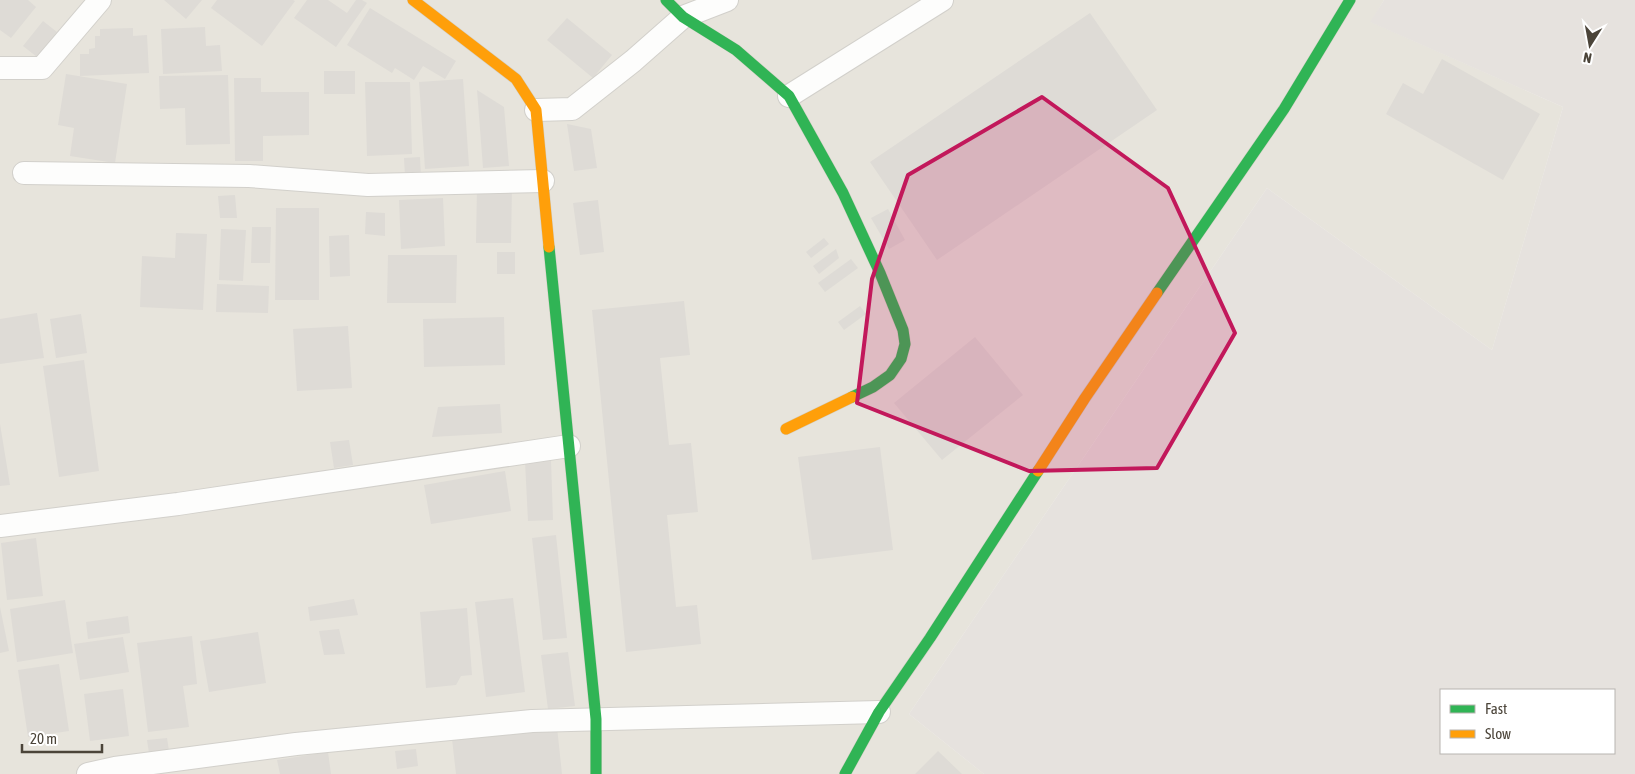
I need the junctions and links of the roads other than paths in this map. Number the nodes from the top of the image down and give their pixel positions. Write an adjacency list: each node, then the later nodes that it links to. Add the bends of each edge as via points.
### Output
1 (100, 0): 8 (street, via 42,68)
2 (413, 0): 10 (street, via 516,79)
3 (666, 0): 7 (street)
4 (727, 0): 7 (street)
5 (942, 0): 9 (street)
6 (1350, 0): 16 (street, via 1284,109 1085,398)
7 (683, 17): 9 (street, via 736,50); 10 (street, via 572,109)
8 (0, 68)
9 (789, 96): 13 (street, via 872,255 903,330 905,344 901,360 879,383)
10 (536, 110): 12 (street)
11 (24, 173): 12 (street, via 249,176 368,185)
12 (543, 181): 14 (street)
13 (786, 429)
14 (568, 446): 15 (street, via 178,504); 17 (street)
15 (0, 526)
16 (879, 712): 17 (street); 20 (street)
17 (596, 720): 18 (street, via 532,722 296,744); 19 (street)
18 (88, 774)
19 (596, 774)
20 (845, 774)

